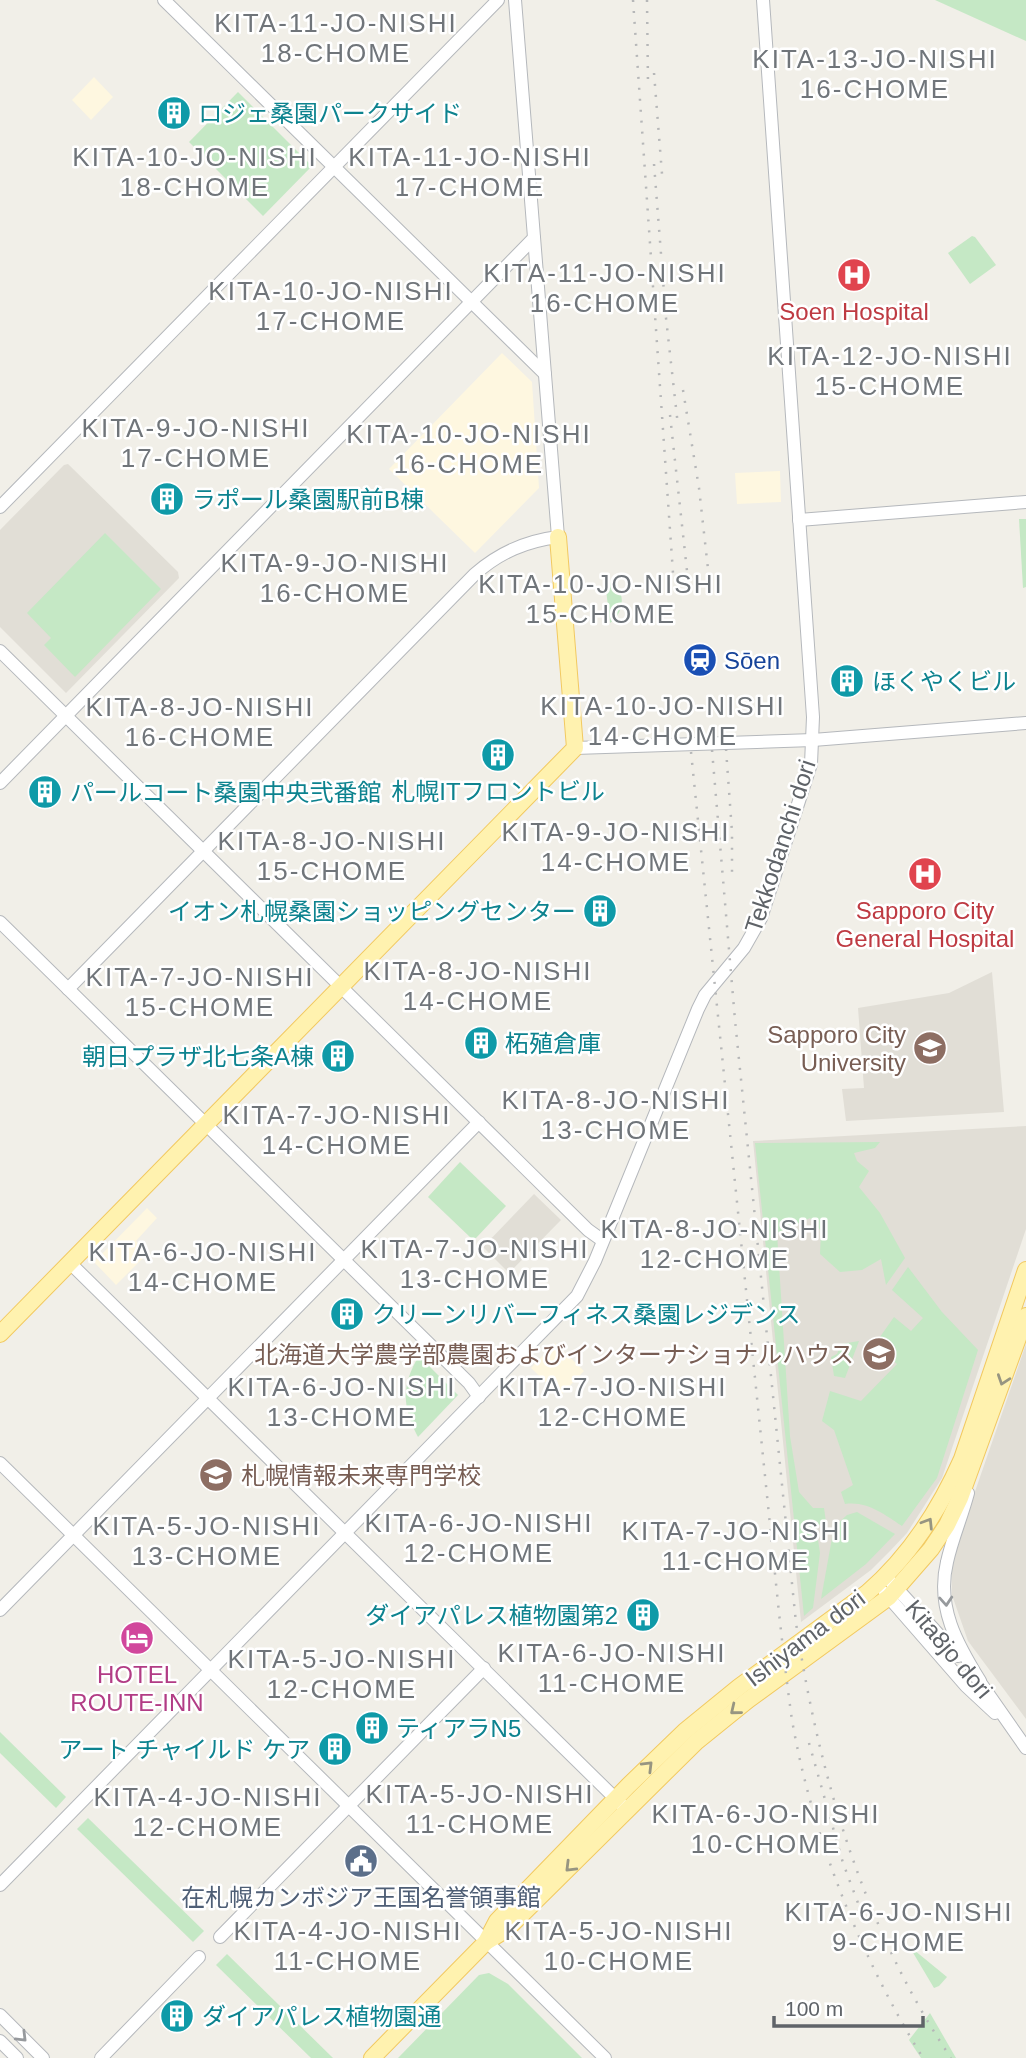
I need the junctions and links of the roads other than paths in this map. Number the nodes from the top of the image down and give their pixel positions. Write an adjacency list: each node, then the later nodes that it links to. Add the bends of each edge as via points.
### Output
1 (164, 0): 5 (street)
2 (498, 0): 5 (street)
3 (515, 0): 6 (street)
4 (763, 0): 11 (street, Tekkodanchi dori)
5 (334, 167): 7 (street); 10 (street)
6 (534, 238): 7 (street); 8 (street)
7 (472, 303): 8 (street); 14 (street)
8 (545, 374): 12 (street)
9 (1026, 502): 11 (street)
10 (0, 507)
11 (799, 520): 16 (street, Tekkodanchi dori)
12 (558, 537): 17 (main road); 19 (street, via 528,542 485,565)
13 (0, 651): 14 (street)
14 (65, 716): 18 (street); 19 (street)
15 (1026, 723): 16 (street)
16 (813, 740): 17 (street); 25 (street, Tekkodanchi dori, via 811,764 761,918 698,1009)
17 (575, 748): 21 (main road)
18 (0, 782)
19 (203, 851): 21 (street); 22 (street)
20 (0, 922): 22 (street)
21 (341, 986): 23 (street); 24 (main road)
22 (68, 989): 24 (street)
23 (479, 1122): 25 (street); 26 (street)
24 (206, 1124): 26 (street); 27 (main road)
25 (602, 1240): 32 (street, Tekkodanchi dori, via 577,1296)
26 (344, 1260): 31 (street); 32 (street)
27 (70, 1263): 30 (main road); 31 (street)
28 (1026, 1270): 37 (main road, Ishiyama dori, one-way to 28, via 918,1539 949,1489)
29 (1026, 1315): 34 (main road, Ishiyama dori, one-way to 34)
30 (0, 1334)
31 (208, 1397): 35 (street); 36 (street)
32 (479, 1397): 35 (street, Tekkodanchi dori)
33 (0, 1463): 36 (street)
34 (974, 1463): 38 (main road, Ishiyama dori, via 947,1525); 42 (street, one-way to 42, via 946,1564 945,1602 958,1645)
35 (346, 1533): 40 (street); 41 (street, Tekkodanchi dori)
36 (73, 1535): 39 (street); 41 (street)
37 (881, 1580): 38 (street, Kita8jo dori); 45 (main road, Ishiyama dori, one-way to 37, via 685,1731)
38 (893, 1593): 42 (street, Kita8jo dori); 43 (street, Kita8jo dori, via 966,1686); 45 (main road, Ishiyama dori, one-way to 45, via 748,1700)
39 (0, 1610)
40 (484, 1668): 45 (street); 46 (street)
41 (211, 1671): 46 (street); 47 (street, Tekkodanchi dori)
42 (980, 1681): 43 (street, Kita8jo dori)
43 (1008, 1726): 44 (street, Kita8jo dori)
44 (1026, 1748)
45 (621, 1804): 49 (main road, Ishiyama dori, via 497,1921)
46 (349, 1806): 48 (street); 49 (street)
47 (0, 1885)
48 (220, 1937)
49 (486, 1941): 56 (main road, Ishiyama dori); 57 (street)
50 (199, 1958): 55 (street)
51 (0, 2015): 54 (street, one-way to 54)
52 (0, 2041): 53 (street)
53 (17, 2058)
54 (43, 2058)
55 (101, 2058)
56 (372, 2058)
57 (605, 2058)

